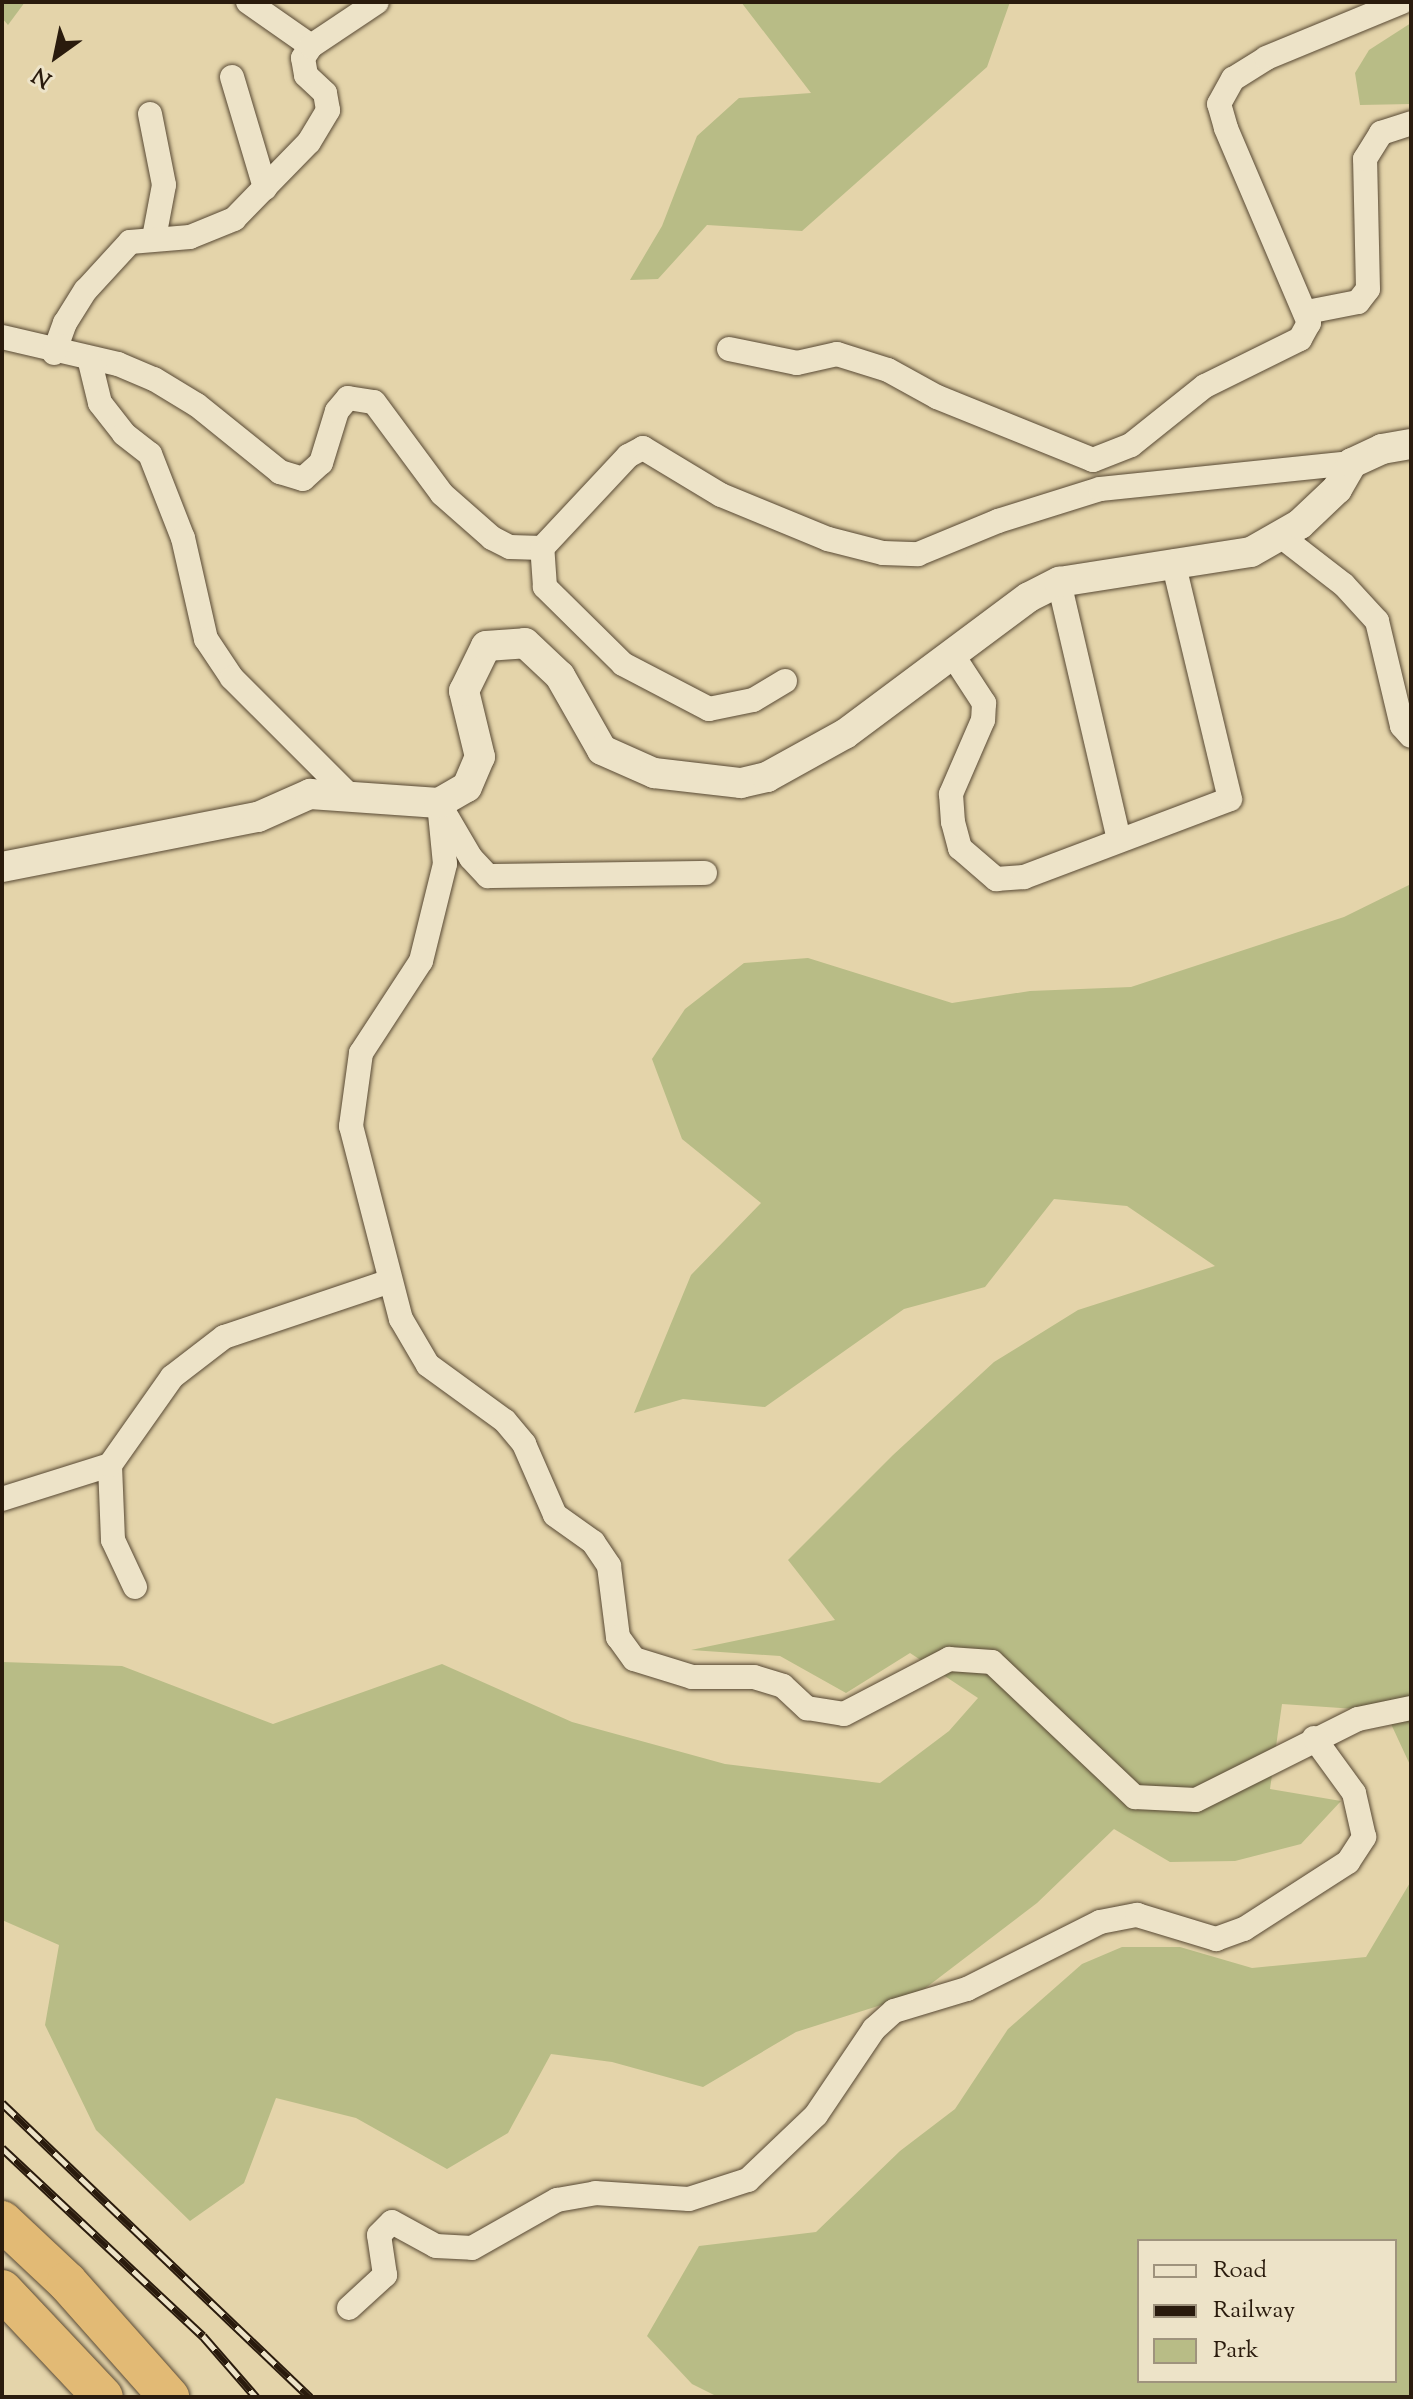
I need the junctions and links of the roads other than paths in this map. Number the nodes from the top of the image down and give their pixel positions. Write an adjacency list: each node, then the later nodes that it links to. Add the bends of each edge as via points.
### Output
1 (248, 2): 4 (street)
2 (377, 2): 4 (street)
3 (1402, 2): 10 (street, via 1266,58 1233,79 1219,104)
4 (311, 46): 8 (street, via 303,58 306,75 325,93 328,110 309,142)
5 (232, 77): 8 (street)
6 (150, 114): 9 (street, via 164,185)
7 (1411, 123): 10 (street, via 1381,133 1365,159 1368,289 1358,302)
8 (265, 188): 9 (street, via 234,219 210,232)
9 (154, 238): 13 (street, via 130,242 86,290)
10 (1307, 312): 16 (street, via 1309,323 1300,339 1205,386 1131,445)
11 (2, 337): 13 (street)
12 (729, 349): 16 (street, via 797,363 837,354 888,370 937,397)
13 (54, 353): 14 (street)
14 (89, 358): 20 (street, via 154,379 197,405 280,472 303,479 321,463 337,411 348,398 374,402 442,494 492,538 510,547); 26 (street, via 100,403 124,434 150,454 183,538 206,639 232,678)
15 (1411, 444): 17 (street, via 1382,449)
16 (1093, 460): 18 (street)
17 (1352, 463): 18 (street); 19 (street, via 1337,489)
18 (1100, 489): 20 (street, via 998,521 918,554 883,553 828,539 721,495 643,448 628,456)
19 (1282, 537): 21 (street, via 1251,552); 25 (street, via 1344,585 1377,621 1402,726)
20 (542, 548): 24 (street, via 545,587 623,664 709,709 753,700)
21 (1173, 562): 22 (street); 28 (street, via 1230,799)
22 (1059, 582): 23 (street); 28 (street)
23 (952, 654): 27 (street, via 845,734 777,773 741,783 654,773 602,750 560,676 525,643 486,646 464,691 480,757 467,787); 28 (street, via 984,703 983,720 951,794 960,848 979,870 996,879 1024,877)
24 (785, 681)
25 (1411, 736)
26 (351, 797): 27 (street); 29 (street, via 310,794 258,817)
27 (439, 803): 30 (street, via 471,858 488,876); 31 (street, via 445,864 421,961 361,1053 351,1126 376,1208)
28 (1119, 840)
29 (2, 867)
30 (705, 873)
31 (387, 1282): 32 (street, via 224,1337 172,1377); 36 (street, via 428,1365 505,1421 524,1444 555,1515 593,1542 609,1566 618,1637 634,1659 648,1667 692,1677 754,1677 783,1686 807,1708 844,1714 949,1659 992,1662 1135,1797 1196,1800)
32 (110, 1465): 33 (street); 34 (street, via 113,1540)
33 (2, 1499)
34 (135, 1587)
35 (1411, 1708): 36 (street, via 1358,1719)
36 (1314, 1738): 39 (street, via 1354,1793 1365,1822 1364,1837 1348,1862 1244,1929 1216,1939 1137,1915 1100,1922 967,1989 894,2011 874,2029 816,2115 748,2180 689,2199 575,2195 521,2216 472,2248 436,2246 392,2222 379,2235 385,2275)
37 (2, 2221): 41 (highway, via 67,2282)
38 (2, 2290): 40 (highway)
39 (349, 2308)
40 (103, 2397)
41 (169, 2397)

